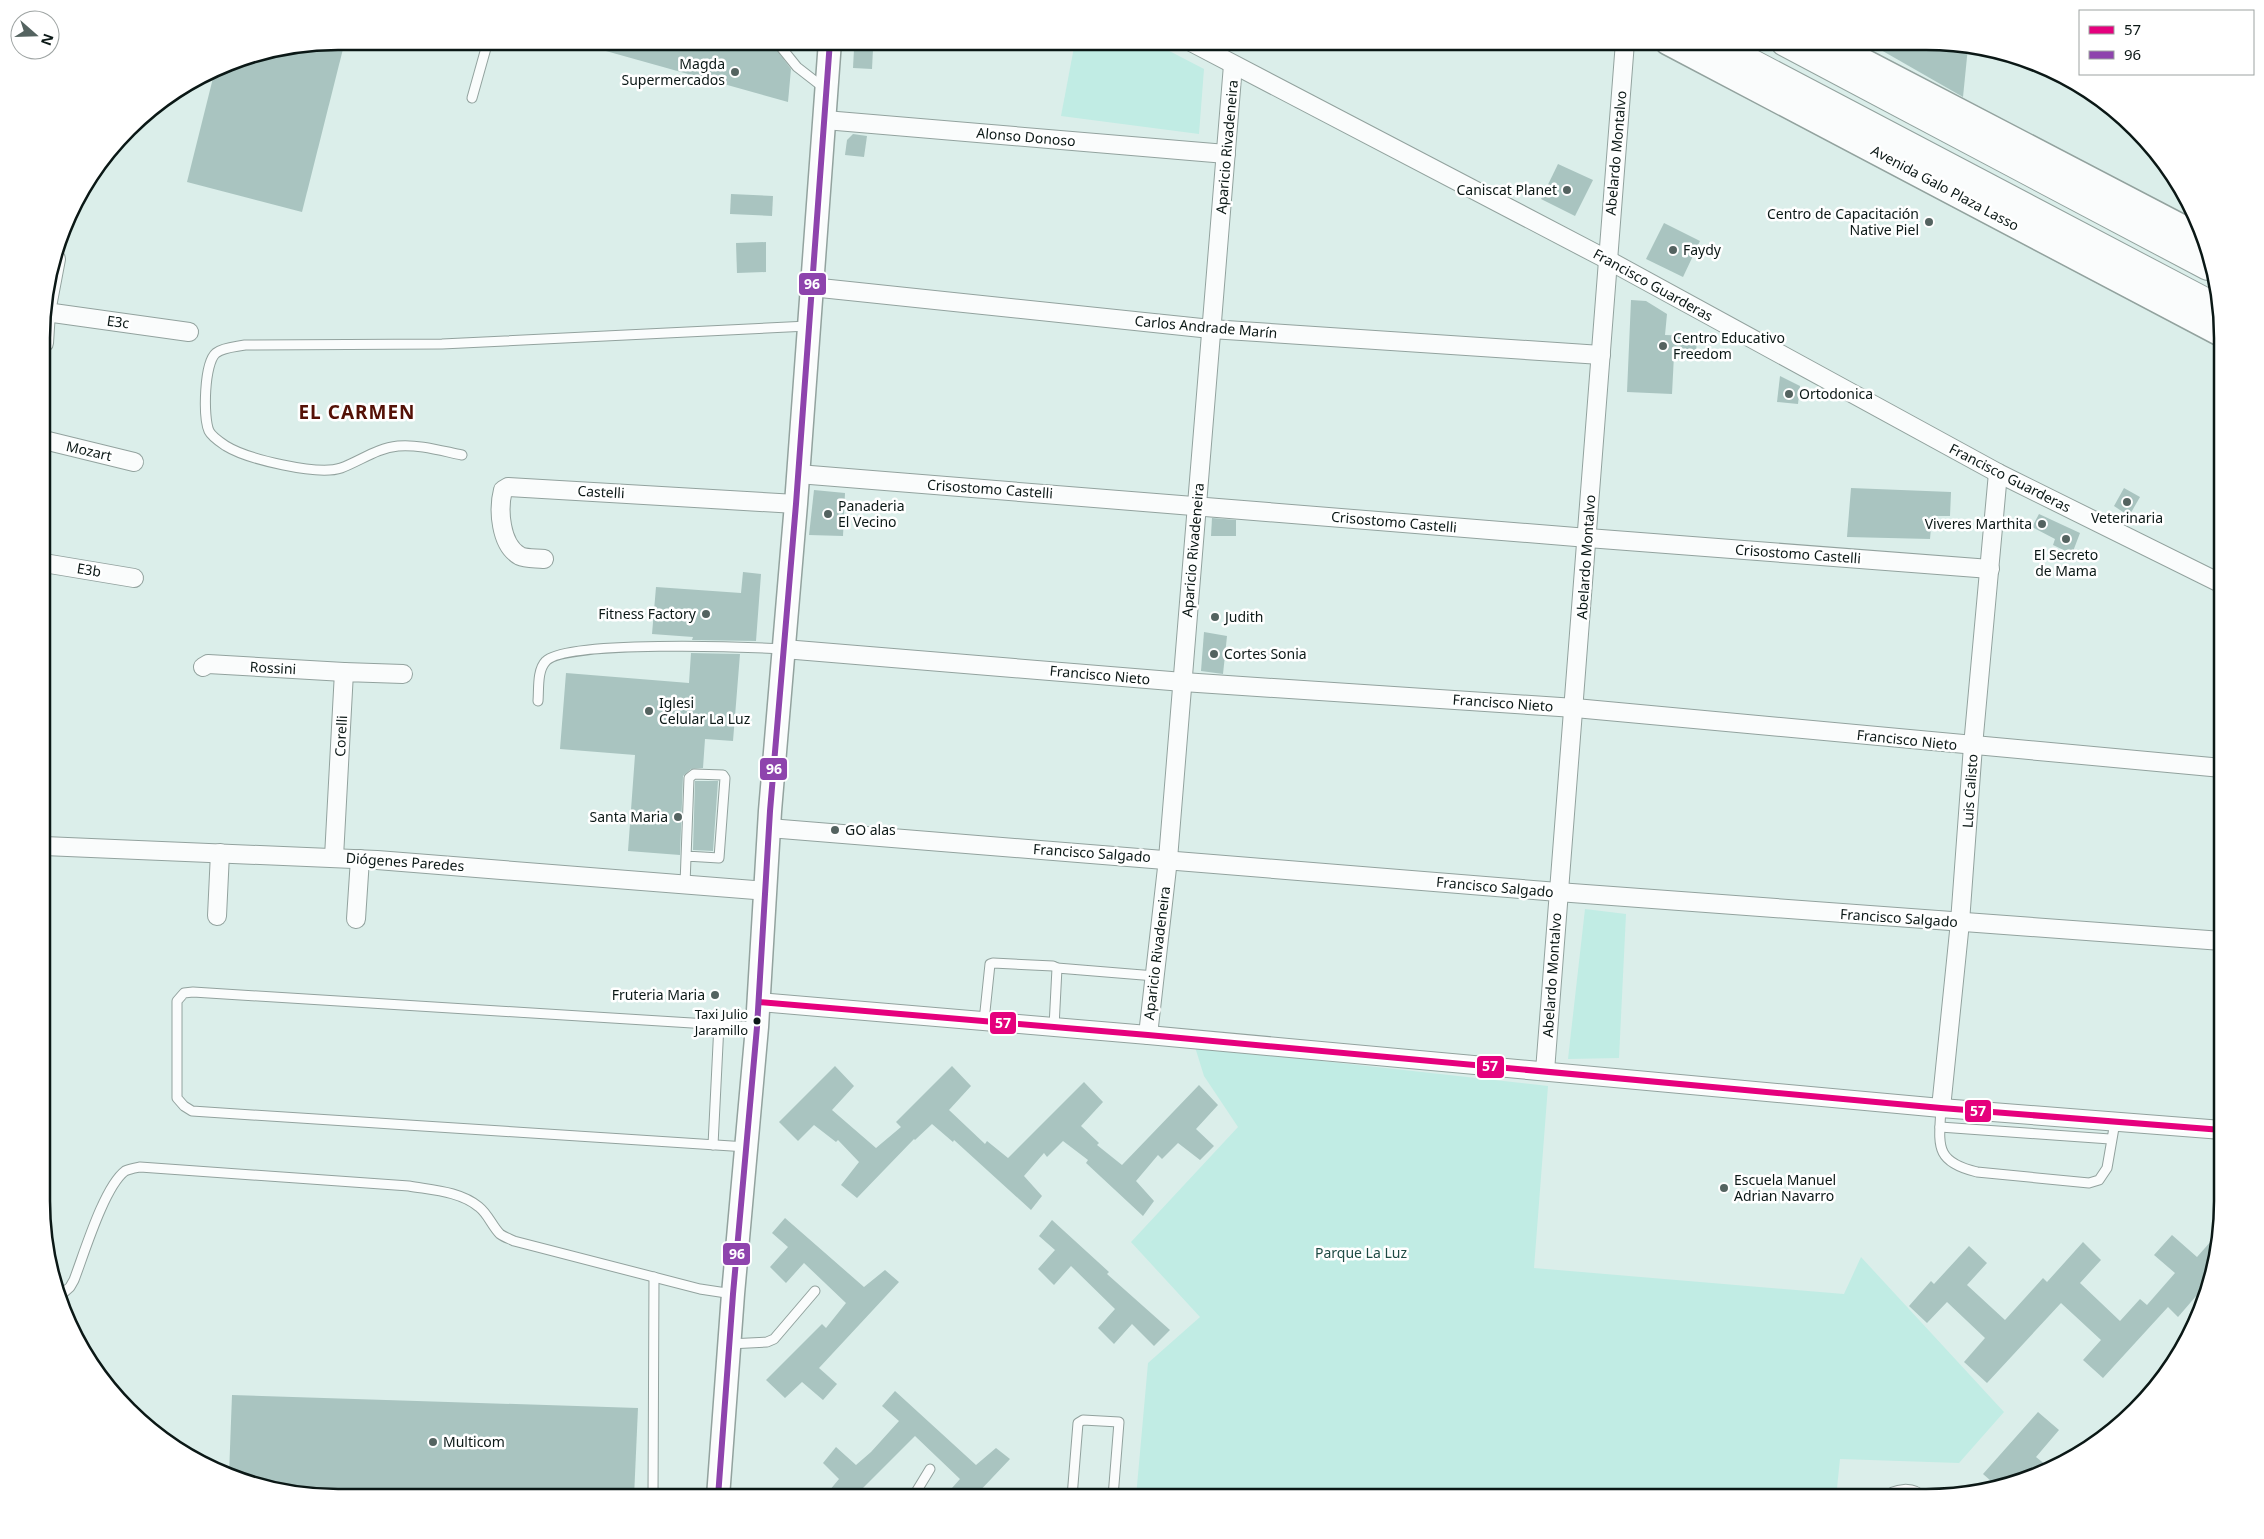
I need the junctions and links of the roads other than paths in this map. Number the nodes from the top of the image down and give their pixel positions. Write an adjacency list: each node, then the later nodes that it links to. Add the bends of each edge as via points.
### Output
1 (485, 50): 12 (lane)
2 (783, 50): 11 (lane, via 797,67)
3 (830, 50): 11 (street)
4 (1206, 50): 10 (street, Francisco Guarderas)
5 (1624, 50): 16 (street, Abelardo Montalvo)
6 (1683, 50): 23 (main road, Avenida Galo Plaza Lasso)
7 (1726, 50): 19 (main road, Avenida Galo Plaza Lasso)
8 (1800, 50): 17 (main road)
9 (1841, 50): 15 (main road)
10 (1233, 65): 14 (street, Aparicio Rivadeneira); 16 (street, Francisco Guarderas)
11 (827, 90): 13 (street)
12 (472, 98)
13 (825, 120): 14 (street, Alonso Donoso); 18 (street)
14 (1226, 154): 22 (street, Aparicio Rivadeneira)
15 (2195, 234)
16 (1608, 260): 25 (street, Abelardo Montalvo); 29 (street, Francisco Guarderas)
17 (2204, 264)
18 (811, 287): 21 (street); 22 (street, Carlos Andrade Marín)
19 (2212, 306)
20 (51, 313): 24 (street, E3c)
21 (809, 326): 27 (lane, via 442,344 245,345 223,349 214,354 209,365 205,411 210,431 227,447 242,454 325,470 398,446); 30 (street)
22 (1211, 329): 25 (street, Carlos Andrade Marín); 32 (street, Aparicio Rivadeneira)
23 (2214, 330)
24 (189, 332)
25 (1601, 355): 33 (street, Abelardo Montalvo)
26 (50, 441): 28 (street, Mozart)
27 (462, 455)
28 (134, 462)
29 (1998, 473): 36 (street, Luis Calisto); 38 (street, Francisco Guarderas)
30 (798, 474): 31 (street); 32 (street, Crisostomo Castelli)
31 (796, 504): 34 (street, Castelli, via 508,487 503,490 500,510 507,543 520,556); 39 (street)
32 (1197, 505): 33 (street, Crisostomo Castelli); 43 (street, Aparicio Rivadeneira)
33 (1588, 538): 36 (street, Crisostomo Castelli); 45 (street, Abelardo Montalvo)
34 (544, 559)
35 (50, 564): 37 (street, E3b)
36 (1990, 568): 46 (street, Luis Calisto)
37 (134, 578)
38 (2214, 580)
39 (784, 649): 43 (street, Francisco Nieto); 44 (lane, via 673,646 589,649 561,654 546,660 542,668); 48 (street)
40 (203, 668): 41 (street, Rossini, via 208,664)
41 (344, 672): 42 (street); 52 (street, Corelli)
42 (403, 674)
43 (1183, 682): 45 (street, Francisco Nieto); 54 (street, Aparicio Rivadeneira)
44 (538, 701)
45 (1575, 708): 46 (street, Francisco Nieto); 57 (street, Abelardo Montalvo)
46 (1973, 746): 47 (street, Francisco Nieto); 60 (street, Luis Calisto)
47 (2214, 767)
48 (769, 828): 54 (street, Francisco Salgado); 56 (street)
49 (50, 846): 50 (street, Diógenes Paredes)
50 (220, 853): 52 (street, Diógenes Paredes); 58 (street)
51 (686, 856): 51 (lane, via 690,778 694,774 723,775 719,858); 55 (lane)
52 (334, 857): 53 (street, Diógenes Paredes)
53 (360, 859): 55 (street, Diógenes Paredes); 59 (street)
54 (1168, 859): 57 (street, Francisco Salgado); 63 (street, Aparicio Rivadeneira)
55 (685, 884): 56 (street, Diógenes Paredes)
56 (766, 890): 64 (street)
57 (1558, 892): 60 (street, Francisco Salgado); 70 (street, Abelardo Montalvo)
58 (217, 916)
59 (356, 919)
60 (1960, 922): 61 (street, Francisco Salgado); 71 (street, Luis Calisto)
61 (2214, 941)
62 (1057, 968): 63 (lane); 65 (lane, via 990,964); 68 (lane)
63 (1155, 976): 69 (street, Aparicio Rivadeneira)
64 (758, 1002): 65 (street); 67 (street)
65 (984, 1021): 68 (street)
66 (719, 1024): 67 (lane); 76 (lane); 76 (lane, via 193,992 184,993 177,1001 177,1098 192,1111)
67 (757, 1027): 77 (street)
68 (1054, 1027): 69 (street)
69 (1148, 1035): 70 (street)
70 (1545, 1071): 71 (street)
71 (1941, 1108): 72 (street); 73 (lane)
72 (2115, 1122): 74 (street); 75 (lane)
73 (1940, 1127): 75 (lane); 75 (lane, via 1940,1149 1967,1170 2089,1183 2099,1180 2107,1168)
74 (2214, 1129)
75 (2110, 1139)
76 (713, 1144): 77 (lane)
77 (747, 1147): 81 (street)
78 (654, 1277): 80 (lane, via 514,1241 501,1235 478,1206 441,1192 409,1186 140,1167 126,1170 116,1180 74,1280); 81 (lane); 84 (lane)
79 (815, 1291): 82 (lane, via 774,1339)
80 (64, 1292)
81 (733, 1294): 82 (street)
82 (729, 1344): 85 (street)
83 (930, 1469): 86 (lane)
84 (653, 1489)
85 (719, 1489)
86 (918, 1489)
87 (1073, 1489): 88 (lane, via 1078,1423 1082,1420 1119,1422)
88 (1114, 1489)

